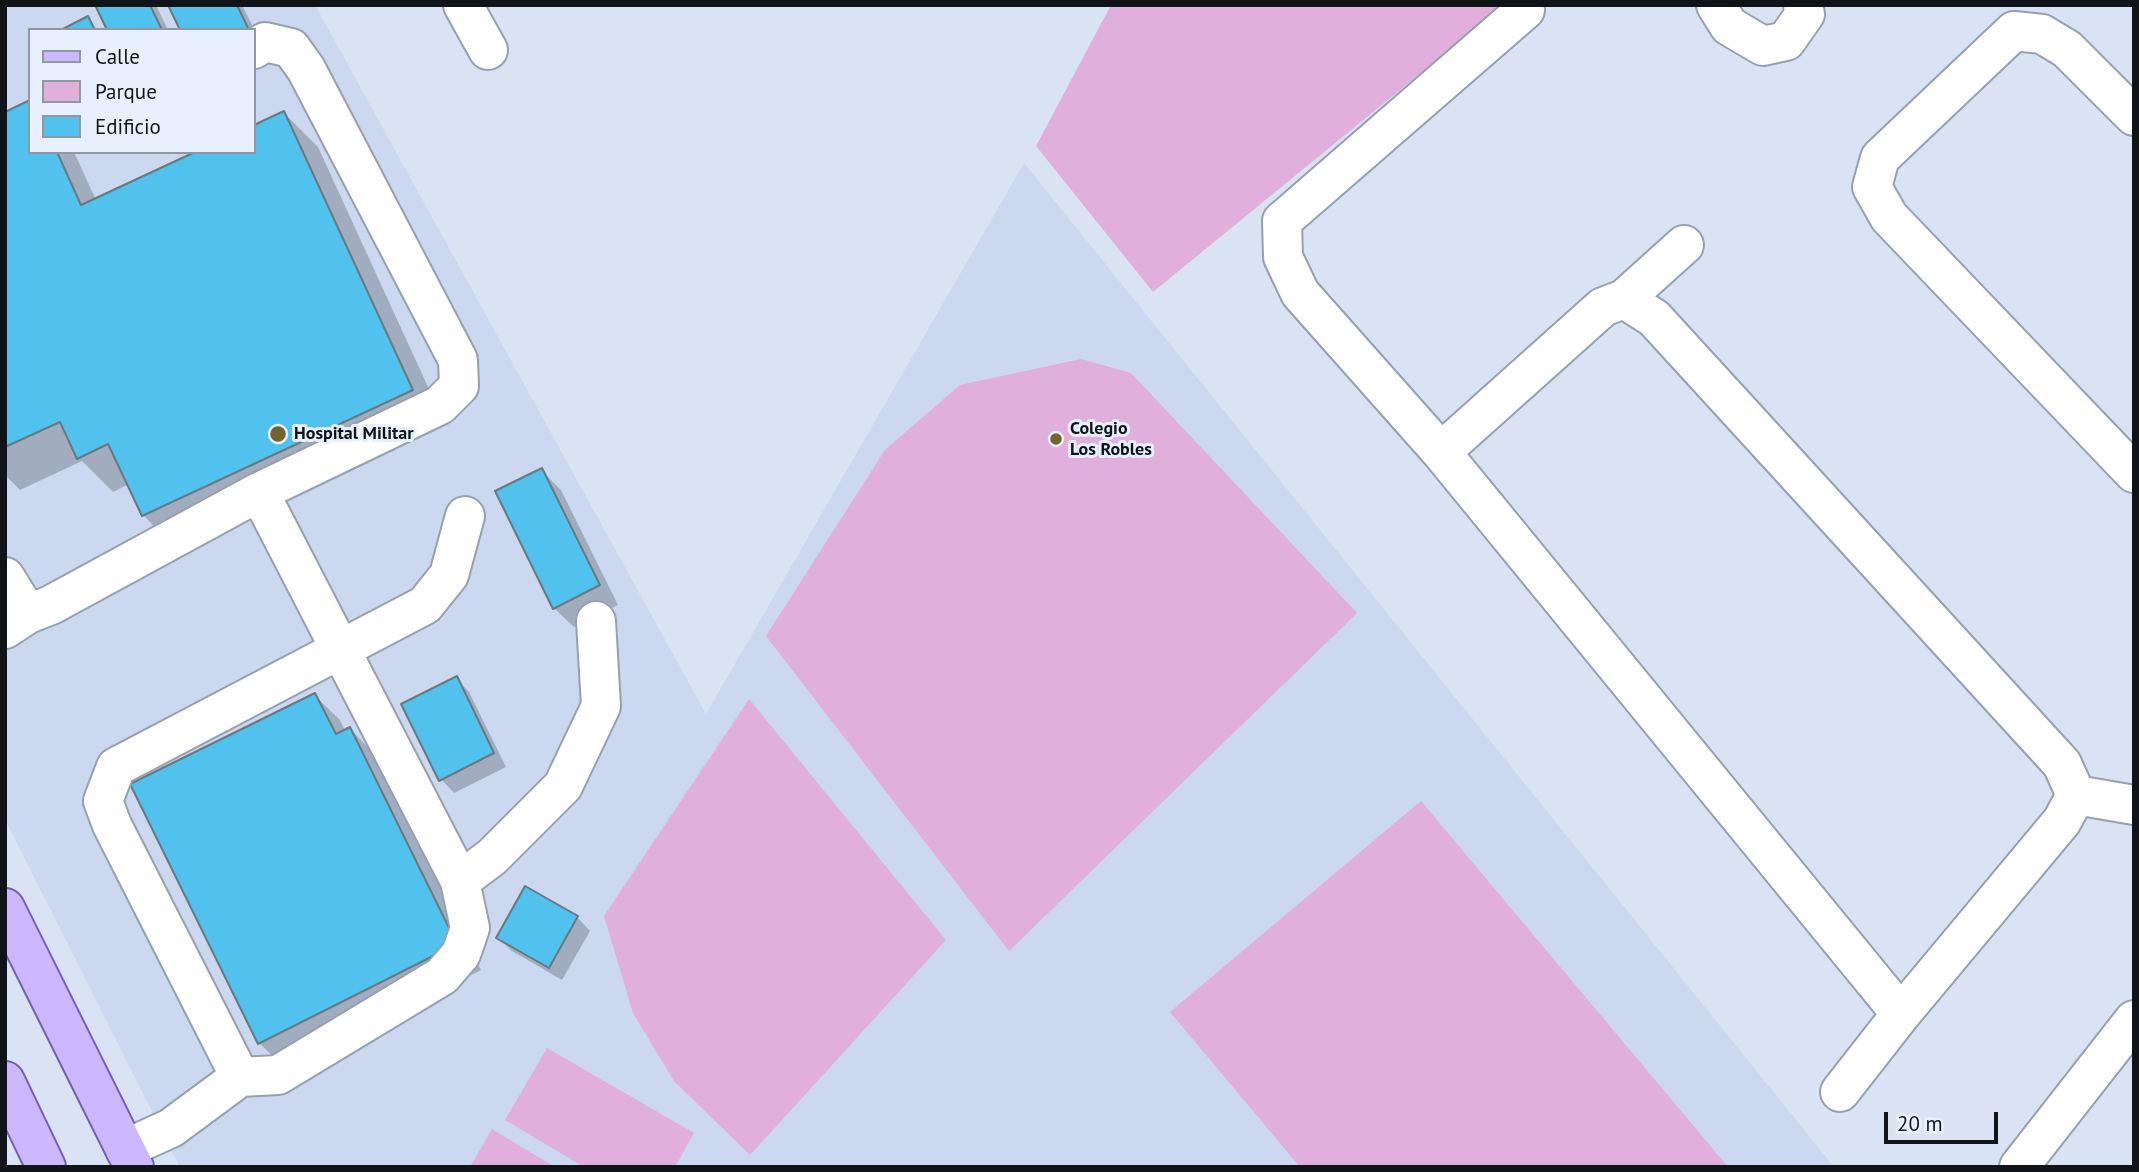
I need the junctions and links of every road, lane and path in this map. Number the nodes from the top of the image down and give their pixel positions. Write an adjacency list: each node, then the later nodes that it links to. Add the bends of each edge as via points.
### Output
1 (463, 5): 6 (street)
2 (1716, 5): 3 (street, via 1729,26 1763,46 1786,41 1805,14)
3 (1803, 5)
4 (1525, 10): 10 (street, via 1282,221 1283,257 1300,293)
5 (256, 48): 12 (street, via 265,42 291,48 306,69 458,360 459,386 440,405)
6 (488, 50)
7 (2134, 116): 11 (street, via 2067,49 2042,34 2014,31 1880,158 1872,187 1889,217)
8 (1684, 245): 9 (street)
9 (1624, 299): 10 (street, via 1603,307); 18 (street, via 1654,318 2062,764)
10 (1441, 452): 22 (street)
11 (2134, 473)
12 (259, 492): 15 (street); 17 (street)
13 (465, 516): 17 (street, via 449,575 425,605)
14 (5, 577): 15 (street)
15 (17, 621)
16 (596, 621): 20 (street, via 601,706 563,786 492,857)
17 (341, 648): 20 (street); 24 (street, via 116,767 103,801)
18 (2076, 795): 19 (street); 22 (street, via 2062,821)
19 (2134, 805)
20 (460, 881): 24 (street, via 470,928 461,954 442,976 278,1075)
21 (5, 908): 27 (main road)
22 (1901, 1014): 26 (street)
23 (2134, 1020): 29 (street)
24 (240, 1077): 27 (street)
25 (5, 1081): 28 (main road)
26 (1840, 1092)
27 (130, 1158)
28 (46, 1167)
29 (2019, 1167)

